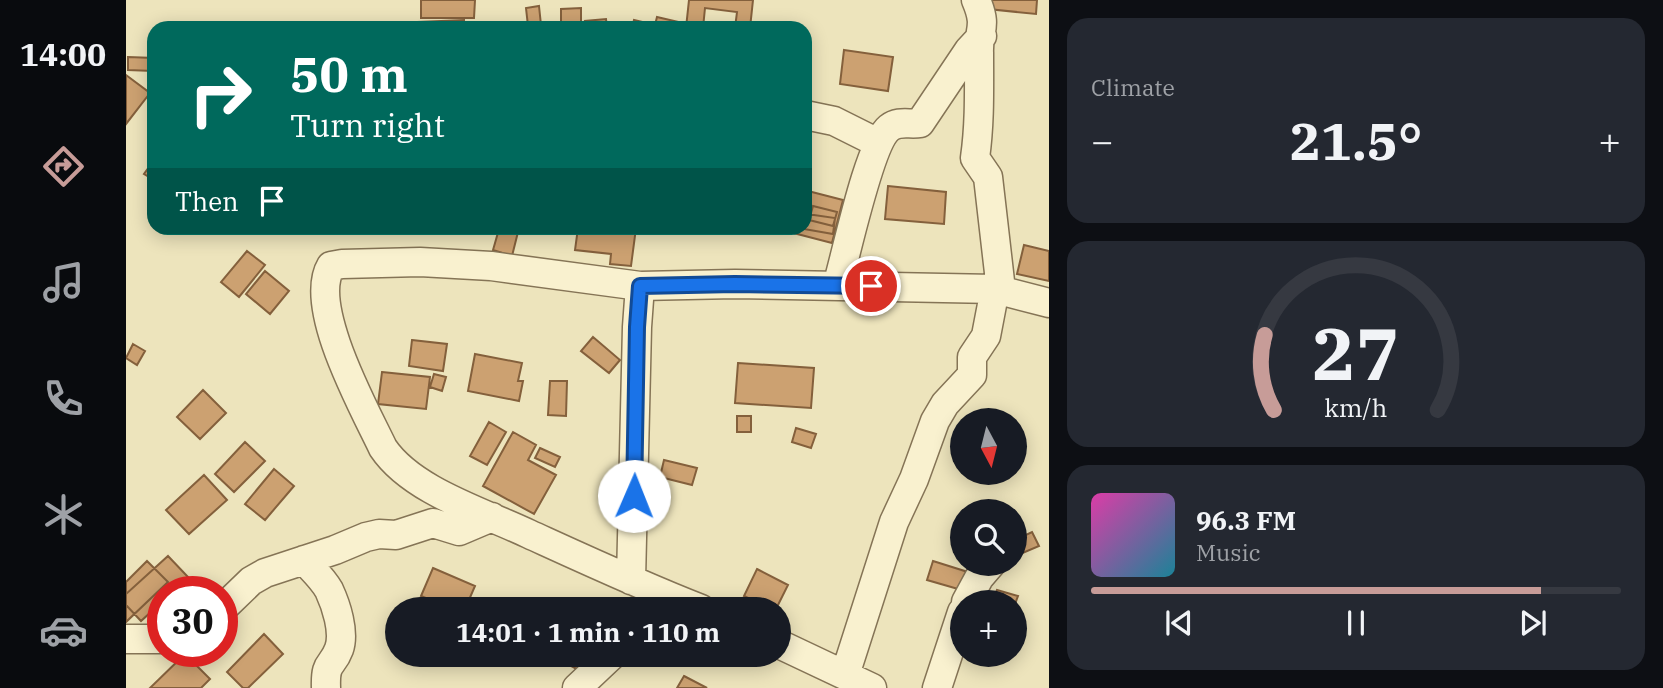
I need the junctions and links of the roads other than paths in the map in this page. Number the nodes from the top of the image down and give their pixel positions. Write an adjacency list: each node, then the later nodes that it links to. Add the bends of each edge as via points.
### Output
1 (976, 0): 2 (street)
2 (982, 36): 4 (street, via 920,123 897,124); 7 (street, via 975,158 988,177)
3 (812, 117): 4 (street, via 834,121)
4 (878, 143): 6 (street)
5 (640, 286): 6 (street); 9 (street, via 491,266 420,262 331,266 325,296 333,336 393,464); 11 (street, via 637,327)
6 (837, 286): 7 (street)
7 (998, 290): 8 (street); 18 (street, via 986,336 972,357 972,375 945,404 894,522)
8 (1049, 303)
9 (492, 517): 10 (street, via 459,531 433,523 396,536 379,534); 11 (street)
10 (304, 560): 12 (street, via 265,573); 19 (street, via 329,591 339,625 339,651 326,669)
11 (644, 593)
12 (238, 594)
13 (126, 639): 14 (street)
14 (147, 639)
15 (950, 648): 22 (street)
16 (791, 650): 18 (street)
17 (599, 667): 20 (street)
18 (845, 675): 21 (street)
19 (326, 688)
20 (577, 688)
21 (872, 688)
22 (937, 688)

